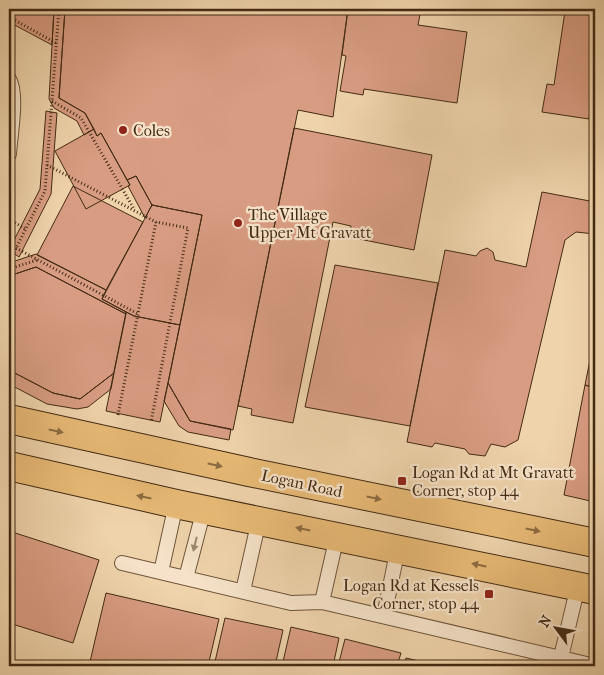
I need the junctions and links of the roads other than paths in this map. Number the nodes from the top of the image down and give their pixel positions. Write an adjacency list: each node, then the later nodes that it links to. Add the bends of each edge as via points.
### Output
1 (9, 78): 2 (lane, via 13,99)
2 (9, 154)
3 (9, 419): 9 (main road, Logan Road, one-way to 9)
4 (9, 466): 5 (main road, one-way to 4)
5 (176, 504): 6 (main road); 12 (lane)
6 (204, 509): 7 (main road); 13 (lane, one-way to 13)
7 (259, 520): 8 (main road, one-way to 7); 15 (lane)
8 (337, 536): 10 (main road); 16 (lane)
9 (595, 543)
10 (398, 548): 14 (main road, one-way to 10); 17 (lane)
11 (122, 563): 12 (lane)
12 (161, 572): 13 (lane)
13 (186, 578): 15 (lane)
14 (587, 588): 18 (lane)
15 (242, 591): 16 (lane, via 291,602)
16 (322, 602): 17 (lane)
17 (384, 616): 18 (lane)
18 (561, 657): 19 (lane)
19 (595, 666)

